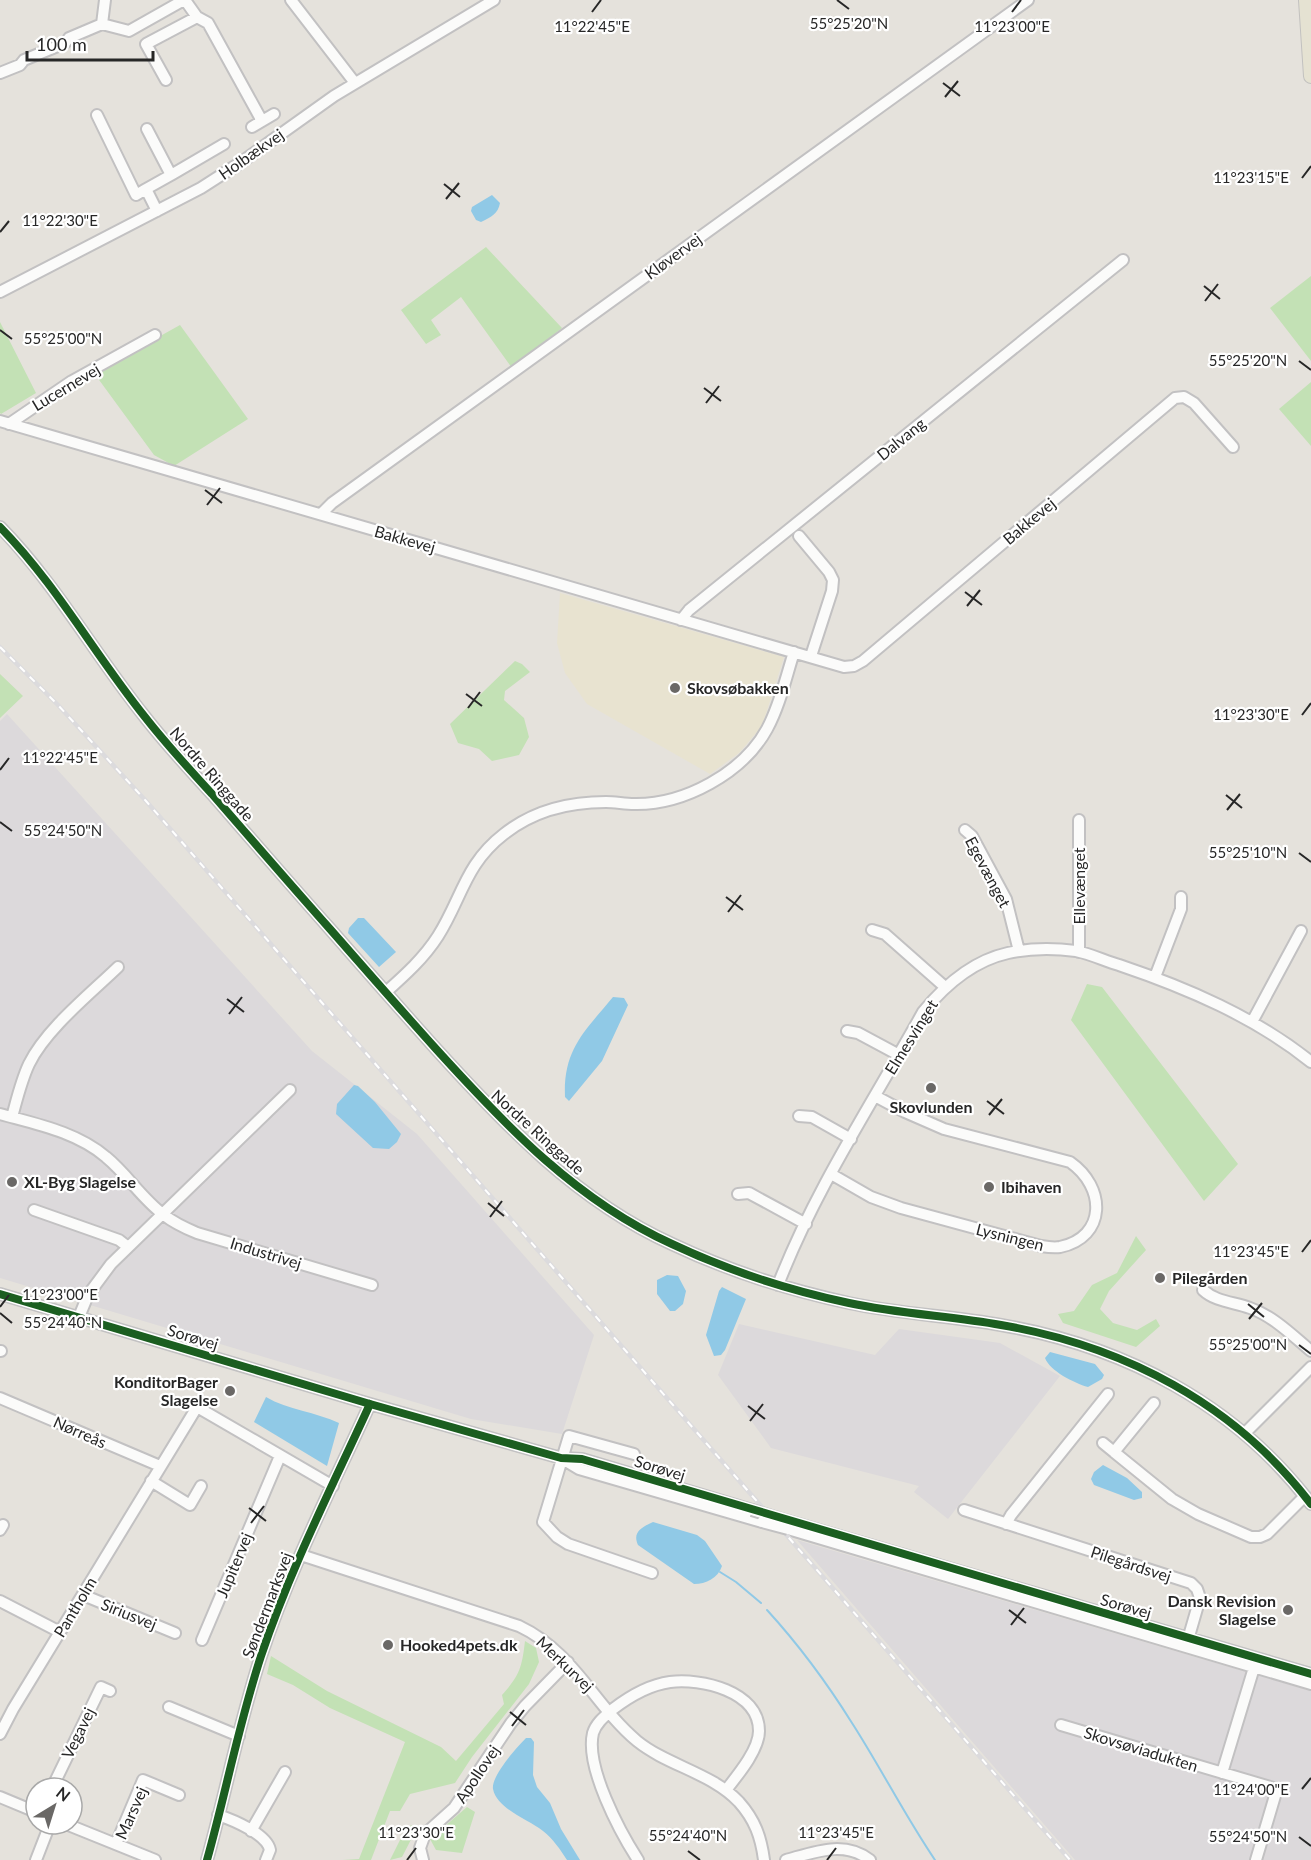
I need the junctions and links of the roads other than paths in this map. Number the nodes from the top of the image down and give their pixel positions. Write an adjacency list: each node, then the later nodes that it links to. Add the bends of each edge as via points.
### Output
1 (105, 0): 8 (street)
2 (184, 0): 7 (street); 8 (street, via 129,31)
3 (291, 0): 12 (street)
4 (494, 0): 12 (street, Holbækvej)
5 (1028, 0): 27 (street, Kløvervej)
6 (1306, 0): 10 (main road)
7 (197, 17): 11 (street, via 146,44); 15 (street, via 208,23)
8 (102, 24): 9 (street)
9 (0, 73)
10 (1311, 76)
11 (166, 80)
12 (355, 83): 21 (street, Holbækvej, via 225,174)
13 (274, 114): 15 (street)
14 (97, 115): 20 (street, via 136,195)
15 (262, 121): 16 (street)
16 (252, 127)
17 (147, 129): 19 (street)
18 (224, 144): 19 (street)
19 (171, 175): 20 (street)
20 (146, 189): 21 (street)
21 (157, 211): 23 (street, Holbækvej)
22 (1123, 260): 30 (street, Dalvang)
23 (0, 292)
24 (155, 335): 25 (street, Lucernevej)
25 (5, 423): 27 (street, Bakkevej)
26 (1233, 447): 32 (street, Bakkevej, via 1194,403 1184,397 1175,398 863,662 844,667)
27 (321, 514): 30 (street, Bakkevej)
28 (0, 527): 43 (street, Nordre Ringgade, via 56,593 146,718)
29 (799, 536): 32 (street, via 833,580)
30 (681, 620): 31 (street, Bakkevej)
31 (794, 652): 32 (street, Bakkevej); 43 (street, via 767,729 746,756 724,775 670,800 562,806 523,821 503,834 471,869 426,955)
32 (811, 657)
33 (1079, 820): 39 (street, Ellevænget)
34 (965, 830): 38 (street, Egevænget, via 972,836 1005,900)
35 (1181, 897): 41 (street, via 1181,909)
36 (872, 930): 42 (street, via 885,934)
37 (1301, 931): 44 (street)
38 (1019, 951): 39 (street, Elmesvinget, via 1050,948); 42 (street, Elmesvinget, via 979,963)
39 (1079, 952): 41 (street, Elmesvinget)
40 (118, 967): 52 (street, via 40,1046 23,1079)
41 (1155, 977): 44 (street, Elmesvinget)
42 (945, 987): 46 (street, Elmesvinget, via 923,1012)
43 (386, 992): 61 (street, Nordre Ringgade, via 520,1139 591,1197 670,1244)
44 (1252, 1023): 47 (street, Elmesvinget)
45 (846, 1031): 46 (street, via 858,1033)
46 (899, 1055): 49 (street, Elmesvinget)
47 (1311, 1062)
48 (290, 1090): 57 (street)
49 (875, 1096): 53 (street, Elmesvinget); 54 (street, Lysningen, via 944,1129 1070,1162 1090,1180 1095,1192 1096,1214 1090,1227 1071,1243 1041,1246 901,1209)
50 (0, 1114): 52 (street, Industrivej)
51 (799, 1116): 53 (street, via 812,1117)
52 (12, 1117): 57 (street, Industrivej, via 89,1145)
53 (851, 1138): 54 (street, Elmesvinget)
54 (831, 1174): 58 (street, Elmesvinget)
55 (738, 1194): 58 (street, via 749,1192)
56 (34, 1210): 59 (street, via 119,1239)
57 (163, 1214): 59 (street); 60 (street, Industrivej, via 196,1233)
58 (806, 1224): 61 (street, Elmesvinget)
59 (128, 1247): 64 (street, via 96,1282)
60 (372, 1285)
61 (778, 1285): 71 (street, Nordre Ringgade, via 892,1311 1011,1327 1089,1347 1188,1392)
62 (1203, 1290): 65 (street, via 1267,1316)
63 (0, 1294): 64 (street, Sorøvej)
64 (79, 1317): 70 (street, Sorøvej)
65 (1311, 1351)
66 (1311, 1367): 71 (street)
67 (1108, 1395): 83 (street)
68 (0, 1398): 77 (street, Nørreås)
69 (1154, 1403): 73 (street)
70 (370, 1404): 76 (street, Sorøvej); 80 (street, Søndermarksvej)
71 (1245, 1433): 81 (street, Nordre Ringgade, via 1273,1458)
72 (1103, 1443): 73 (street)
73 (1114, 1452): 81 (street, via 1173,1499 1251,1537 1267,1534)
74 (634, 1454): 76 (street, Sorøvej, via 568,1436)
75 (280, 1456): 77 (street, Pantholm, via 197,1407); 80 (street, Pantholm); 90 (street, Jupitervej)
76 (561, 1458): 85 (street, Sorøvej, via 543,1522 568,1544); 91 (street, Sorøvej, bridge, via 579,1468 762,1522); 91 (street, Sorøvej, bridge, via 582,1459)
77 (160, 1467): 78 (street, Pantholm)
78 (151, 1481): 79 (street, via 190,1505); 86 (street, Pantholm)
79 (201, 1486)
80 (333, 1486): 84 (street, Søndermarksvej)
81 (1308, 1500)
82 (964, 1510): 83 (street, Pilegårdsvej)
83 (1006, 1524): 91 (street, Pilegårdsvej, via 1191,1583 1200,1598)
84 (301, 1555): 92 (street, Merkurvej, via 519,1626 548,1643); 101 (street, Søndermarksvej, via 262,1655)
85 (652, 1573)
86 (83, 1595): 88 (street, Pantholm); 89 (street, Siriusvej)
87 (0, 1601): 88 (street)
88 (60, 1632): 100 (street, Pantholm)
89 (175, 1633)
90 (202, 1640)
91 (1187, 1642): 93 (street, Sorøvej)
92 (568, 1662): 98 (street, Merkurvej); 118 (street, Apollovej, via 511,1723 454,1808 425,1833 420,1848)
93 (1255, 1662): 94 (street, Sorøvej); 95 (street, Sorøvej); 103 (street)
94 (1311, 1674)
95 (1311, 1683)
96 (110, 1691): 104 (street, Vegavej, via 101,1687)
97 (170, 1707): 101 (street)
98 (610, 1712): 105 (street, Merkurvej, via 649,1749); 105 (street, via 627,1698 668,1682 702,1682 740,1698 755,1714 759,1738); 119 (street, via 598,1722 593,1733 596,1770 616,1821)
99 (1060, 1725): 103 (street, Skovsøviadukten)
100 (0, 1734)
101 (239, 1736): 109 (street, Søndermarksvej)
102 (285, 1772): 111 (street)
103 (1222, 1773): 123 (street, Skovsøviadukten, via 1277,1790)
104 (58, 1776)
105 (726, 1790): 120 (street, Merkurvej, via 756,1825)
106 (179, 1795): 113 (street, Marsvej, via 143,1780)
107 (0, 1797): 108 (street)
108 (24, 1807)
109 (218, 1815): 111 (street); 116 (street, Søndermarksvej)
110 (84, 1831): 113 (street)
111 (251, 1831): 117 (street, via 268,1842)
112 (45, 1836): 114 (street)
113 (116, 1844): 115 (street)
114 (36, 1860)
115 (155, 1860)
116 (207, 1860)
117 (266, 1860)
118 (423, 1860)
119 (638, 1860)
120 (764, 1860)
121 (786, 1860): 122 (street, via 845,1848)
122 (870, 1860)
123 (1256, 1860)

